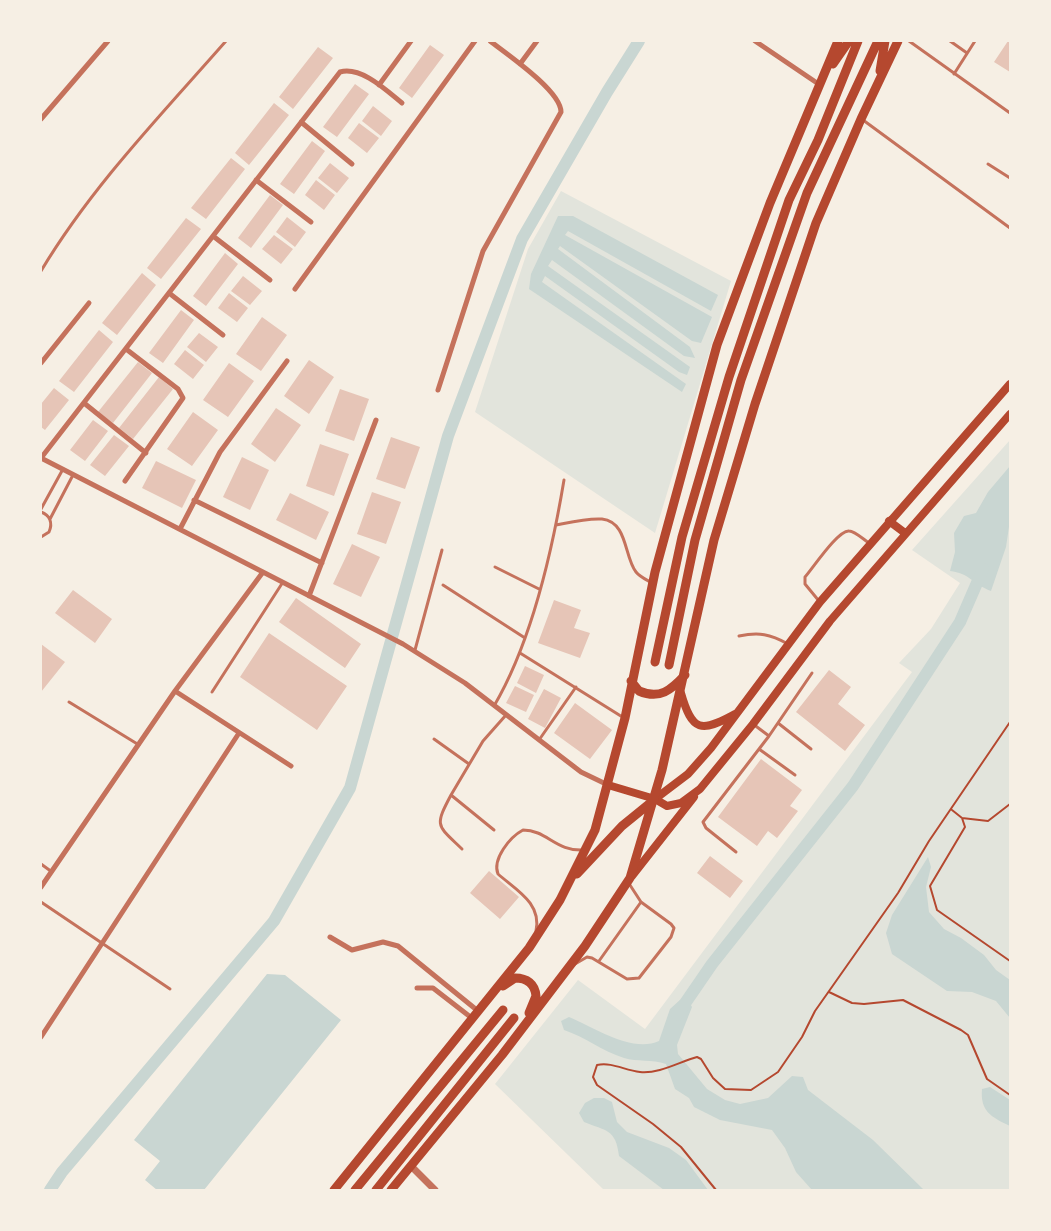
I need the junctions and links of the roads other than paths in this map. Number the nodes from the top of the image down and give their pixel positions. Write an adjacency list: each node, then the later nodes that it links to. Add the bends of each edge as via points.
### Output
1 (108, 41): 26 (street)
2 (226, 41): 36 (lane, via 108,176 60,239)
3 (411, 41): 22 (street)
4 (475, 41): 38 (street)
5 (490, 41): 18 (street)
6 (537, 41): 18 (street)
7 (755, 41): 23 (street)
8 (838, 41): 20 (main road)
9 (849, 41): 20 (main road)
10 (858, 41): 80 (main road, via 818,140 789,200 729,377 682,537)
11 (878, 41): 81 (main road, via 807,193 741,380 695,540)
12 (885, 41): 21 (main road)
13 (898, 41): 21 (main road)
14 (909, 41): 19 (lane)
15 (950, 41): 17 (lane)
16 (975, 41): 17 (lane)
17 (967, 53): 19 (lane)
18 (520, 64): 46 (street, via 554,96 561,105 561,112 483,251)
19 (954, 74): 25 (lane)
20 (824, 76): 23 (main road)
21 (878, 80): 27 (main road)
22 (379, 85): 24 (street); 28 (street, via 356,72 340,72)
23 (820, 86): 70 (main road, via 770,203 718,345)
24 (402, 103)
25 (1010, 113)
26 (41, 119)
27 (860, 119): 34 (lane); 83 (main road, via 816,223 754,404 714,540)
28 (301, 122): 29 (street); 32 (street)
29 (352, 164)
30 (988, 164): 31 (lane)
31 (1010, 178)
32 (256, 180): 33 (street); 35 (street)
33 (311, 222)
34 (1010, 228)
35 (213, 236): 37 (street); 39 (street)
36 (41, 271)
37 (270, 280)
38 (295, 289)
39 (169, 293): 41 (street); 42 (street)
40 (89, 303): 44 (street)
41 (223, 335)
42 (126, 349): 47 (street); 50 (street, via 178,389 183,398)
43 (287, 361): 56 (street, via 220,452)
44 (41, 363)
45 (1010, 384): 59 (main road)
46 (438, 390)
47 (84, 403): 50 (street); 51 (street)
48 (1010, 414): 62 (main road)
49 (376, 420): 66 (street)
50 (146, 453): 55 (street)
51 (41, 458): 52 (street)
52 (63, 469): 53 (street); 57 (lane)
53 (74, 474): 58 (lane); 61 (street)
54 (564, 480): 60 (lane)
55 (125, 481)
56 (194, 500): 61 (street); 66 (street)
57 (41, 511): 58 (lane)
58 (50, 519): 63 (lane, via 49,532)
59 (889, 522): 62 (main road); 64 (main road)
60 (556, 525): 70 (lane, via 588,520 604,520 613,524 624,539 637,572); 72 (lane)
61 (180, 529): 68 (street)
62 (905, 534): 95 (main road, via 830,621)
63 (41, 537)
64 (870, 544): 74 (main road); 74 (lane, via 852,532 839,535 805,577 805,584)
65 (442, 550): 78 (lane)
66 (322, 563): 73 (street)
67 (495, 567): 72 (lane)
68 (263, 572): 69 (street); 86 (street)
69 (283, 582): 73 (street); 87 (lane)
70 (652, 583): 84 (main road)
71 (443, 585): 76 (lane)
72 (539, 589): 76 (lane)
73 (309, 596): 78 (street)
74 (820, 602): 77 (main road)
75 (739, 636): 77 (lane, via 770,634)
76 (525, 638): 79 (lane)
77 (788, 644): 91 (main road)
78 (415, 650): 90 (street)
79 (520, 653): 85 (lane); 90 (lane)
80 (655, 662)
81 (669, 665)
82 (812, 673): 94 (lane)
83 (685, 675): 84 (main road, via 674,688 658,695 639,691); 88 (main road)
84 (631, 681): 93 (main road)
85 (576, 687): 93 (lane); 99 (lane)
86 (175, 691): 96 (street); 100 (street)
87 (212, 692)
88 (681, 693): 91 (main road, via 691,719 700,727 713,726); 109 (main road)
89 (69, 702): 100 (lane)
90 (494, 707): 92 (street)
91 (739, 711): 109 (main road, via 688,774)
92 (506, 715): 99 (street); 103 (lane, via 491,730)
93 (625, 718): 106 (main road)
94 (778, 723): 97 (lane); 102 (lane)
95 (753, 724): 97 (lane); 107 (main road)
96 (239, 733): 104 (street); 122 (street)
97 (768, 736): 101 (lane)
98 (434, 739): 103 (lane)
99 (539, 740): 106 (street, via 581,772)
100 (138, 745): 115 (street)
101 (759, 749): 105 (lane); 113 (lane, via 703,822)
102 (811, 749)
103 (469, 764): 108 (lane)
104 (292, 766)
105 (795, 776)
106 (608, 784): 109 (main road); 112 (main road)
107 (700, 789): 109 (main road, via 676,806 662,805); 116 (main road)
108 (450, 795): 110 (lane); 111 (lane, via 439,823)
109 (655, 799): 116 (main road); 117 (main road, via 622,826)
110 (494, 830)
111 (462, 849)
112 (586, 850): 117 (main road); 123 (lane, via 568,850 535,831 523,830 499,856 496,863 498,874 533,904 536,912 536,928)
113 (736, 852)
114 (41, 864): 115 (lane)
115 (52, 872): 118 (street)
116 (629, 880): 120 (lane); 125 (main road)
117 (570, 881): 123 (main road)
118 (41, 887)
119 (41, 902): 122 (lane)
120 (641, 902): 124 (lane); 124 (lane, via 671,924 674,928 671,937 639,978 627,978)
121 (330, 937): 130 (street, via 352,950 383,942 398,946)
122 (103, 944): 127 (lane); 133 (street)
123 (529, 948): 128 (main road)
124 (599, 961): 125 (lane, via 587,957)
125 (568, 969): 132 (main road)
126 (417, 988): 130 (street, via 433,988)
127 (170, 989)
128 (489, 998): 130 (main road); 132 (main road, via 515,978 531,983 536,996)
129 (503, 1010): 136 (main road)
130 (475, 1015): 135 (main road)
131 (514, 1018): 137 (main road)
132 (523, 1027): 134 (main road)
133 (41, 1037)
134 (411, 1166): 138 (main road); 139 (street)
135 (334, 1190)
136 (355, 1190)
137 (376, 1190)
138 (391, 1190)
139 (435, 1190)

